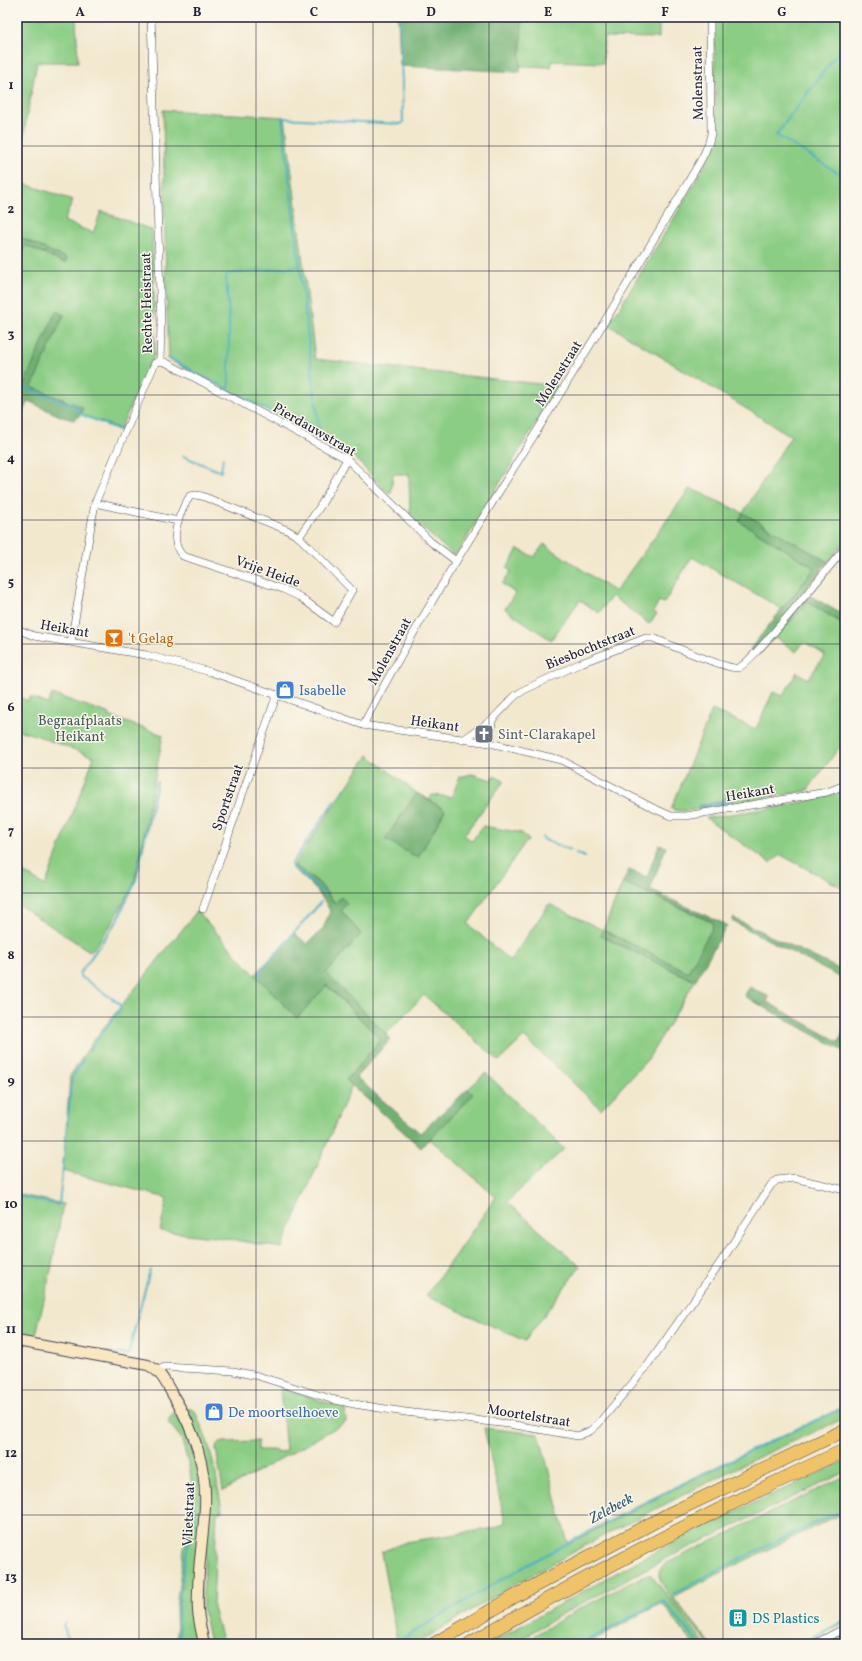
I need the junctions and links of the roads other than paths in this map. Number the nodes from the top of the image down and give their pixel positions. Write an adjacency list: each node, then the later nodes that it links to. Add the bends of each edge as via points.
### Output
1 (151, 17): 3 (street, Rechte Heistraat)
2 (710, 17): 9 (street, Molenstraat, via 709,144 618,300)
3 (160, 361): 4 (street, Pierdauwstraat); 5 (street, Rechte Heistraat, via 155,363)
4 (347, 460): 7 (street, via 317,512); 9 (street, Pierdauwstraat, via 431,542)
5 (95, 503): 6 (street); 11 (street, Rechte Heistraat)
6 (178, 522): 7 (street, Vrije Heide, via 184,505 190,496 196,495); 7 (street, Vrije Heide, via 177,550 183,556 289,592 334,622 352,590)
7 (299, 537)
8 (845, 548): 13 (street, Biesbochtstraat, via 740,668 720,664 653,638 646,638 524,690)
9 (456, 561): 14 (street, Molenstraat, via 396,662)
10 (17, 629): 11 (street, Heikant, via 34,636)
11 (71, 642): 12 (street, Heikant, via 164,659)
12 (276, 694): 14 (street, Heikant); 18 (street, Sportstraat)
13 (492, 720): 15 (street, Biesbochtstraat); 16 (street)
14 (363, 725): 15 (street, Heikant)
15 (463, 740): 16 (street, Heikant)
16 (490, 743): 17 (street, Heikant, via 561,760 671,816 686,816 827,792)
17 (845, 785)
18 (203, 909)
19 (845, 1190): 21 (street, Moortelstraat, via 794,1178 777,1180 771,1185 648,1365 598,1424 578,1436 509,1424 354,1404 232,1370 165,1367)
20 (17, 1341): 21 (street, via 148,1364)
21 (158, 1370): 26 (street, Vlietstraat, via 188,1422 203,1473 205,1506 198,1577 198,1612)
22 (845, 1430): 27 (highway, via 672,1512 519,1594)
23 (845, 1450): 28 (highway, via 680,1529 540,1603)
24 (845, 1628): 25 (street)
25 (818, 1643)
26 (204, 1644)
27 (434, 1644)
28 (469, 1644)

